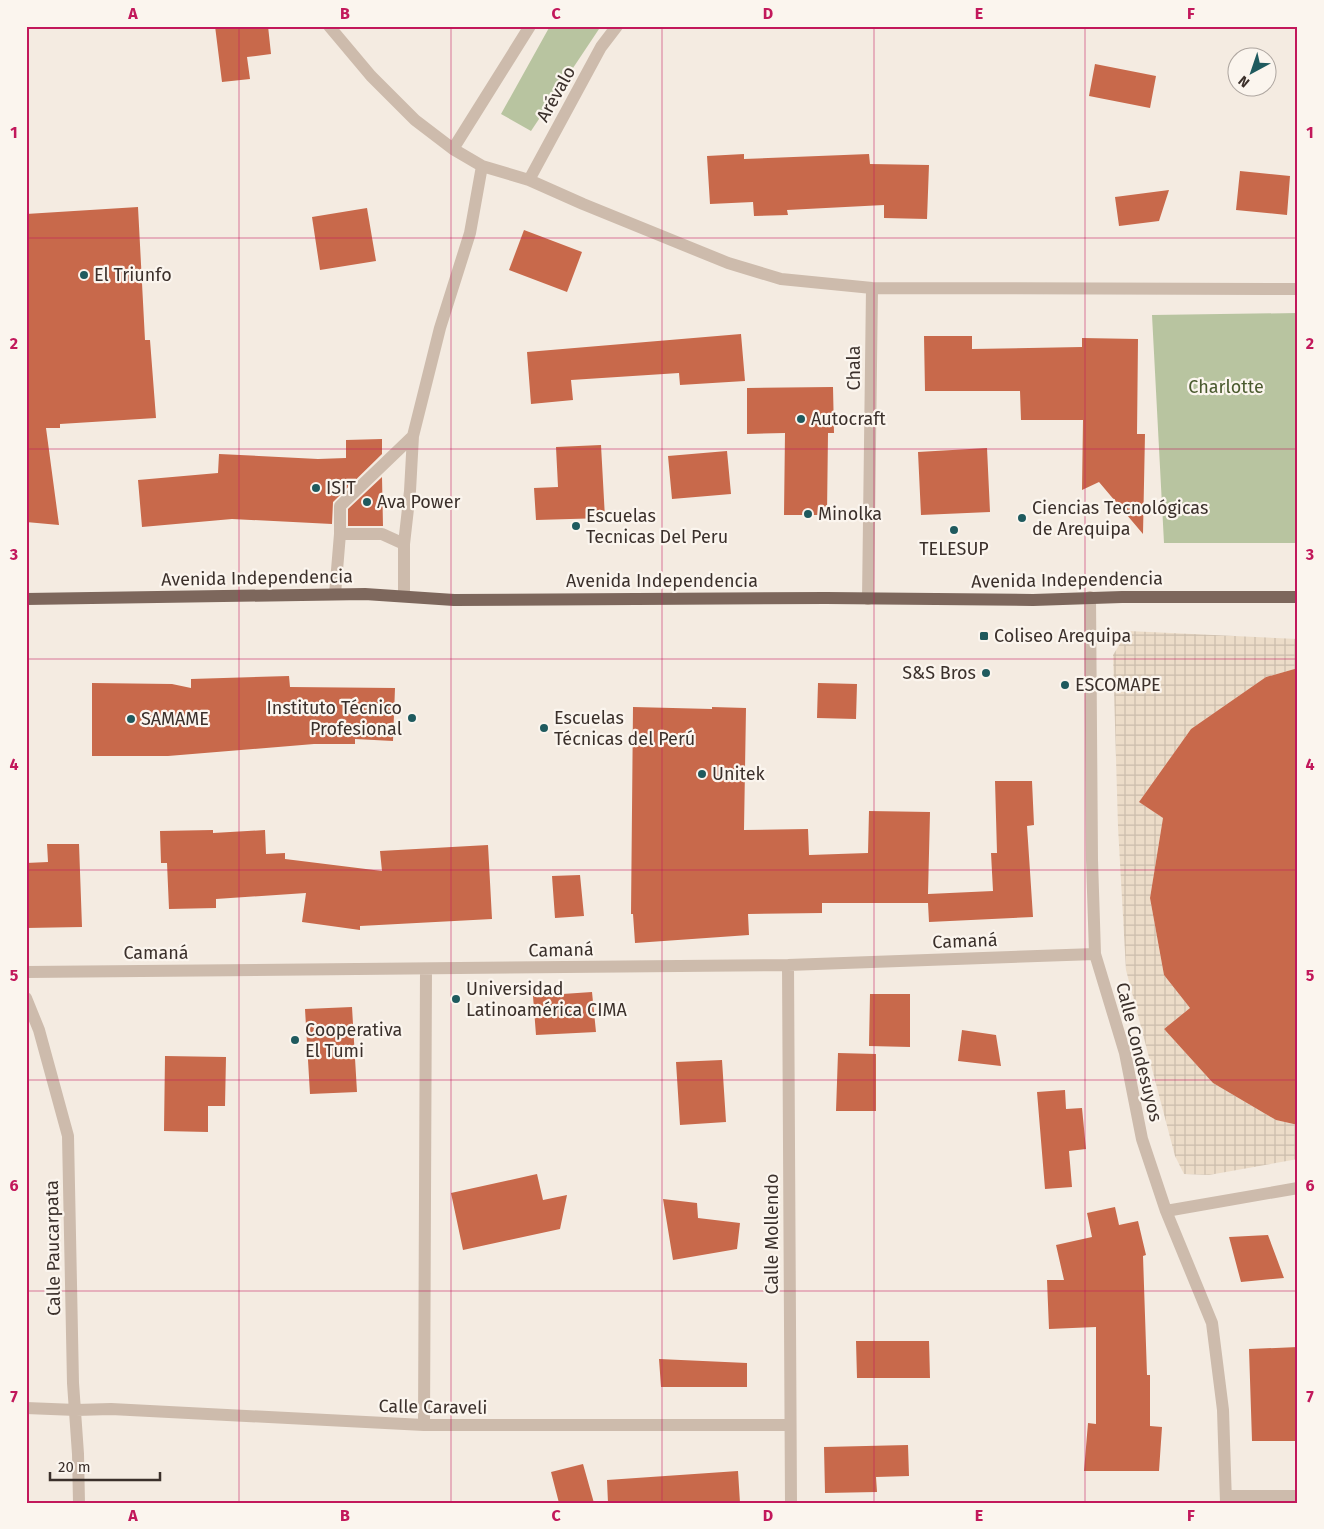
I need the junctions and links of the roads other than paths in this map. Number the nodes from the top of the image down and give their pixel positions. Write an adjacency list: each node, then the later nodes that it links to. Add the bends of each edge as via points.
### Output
1 (329, 26): 4 (street, via 371,76 416,120)
2 (530, 26): 4 (street)
3 (616, 26): 6 (street, Arévalo, via 601,47)
4 (453, 149): 5 (street)
5 (482, 166): 6 (street); 9 (street, via 470,233 440,328)
6 (530, 180): 7 (street, via 728,263 781,279)
7 (872, 288): 8 (street); 17 (street, Chala)
8 (1298, 289)
9 (413, 436): 10 (street, via 340,506); 11 (street)
10 (340, 534): 11 (street, via 382,534); 12 (street)
11 (404, 544): 13 (street)
12 (335, 594): 13 (main road, Avenida Independencia); 16 (main road, Avenida Independencia)
13 (404, 596): 17 (main road, Avenida Independencia, via 454,600)
14 (1090, 597): 15 (main road, Avenida Independencia); 17 (main road, Avenida Independencia); 18 (street, Calle Condesuyos)
15 (1298, 597)
16 (26, 599)
17 (868, 599)
18 (1095, 954): 19 (street, Camaná); 24 (street, Calle Condesuyos, via 1125,1053 1142,1139)
19 (788, 965): 20 (street, Camaná); 28 (street, Calle Mollendo)
20 (426, 969): 21 (street, Camaná); 27 (street)
21 (26, 972)
22 (26, 998): 26 (street, Calle Paucarpata, via 39,1030 68,1136)
23 (1298, 1188): 24 (street)
24 (1166, 1211): 30 (street, Calle Condesuyos, via 1212,1323 1223,1410)
25 (26, 1408): 26 (street, Calle Caraveli)
26 (76, 1410): 27 (street, Calle Caraveli, via 111,1409); 31 (street, Calle Paucarpata)
27 (424, 1425): 28 (street, Calle Caraveli)
28 (790, 1425): 32 (street, Calle Mollendo)
29 (1298, 1496): 30 (street)
30 (1226, 1499)
31 (79, 1503)
32 (791, 1503)

